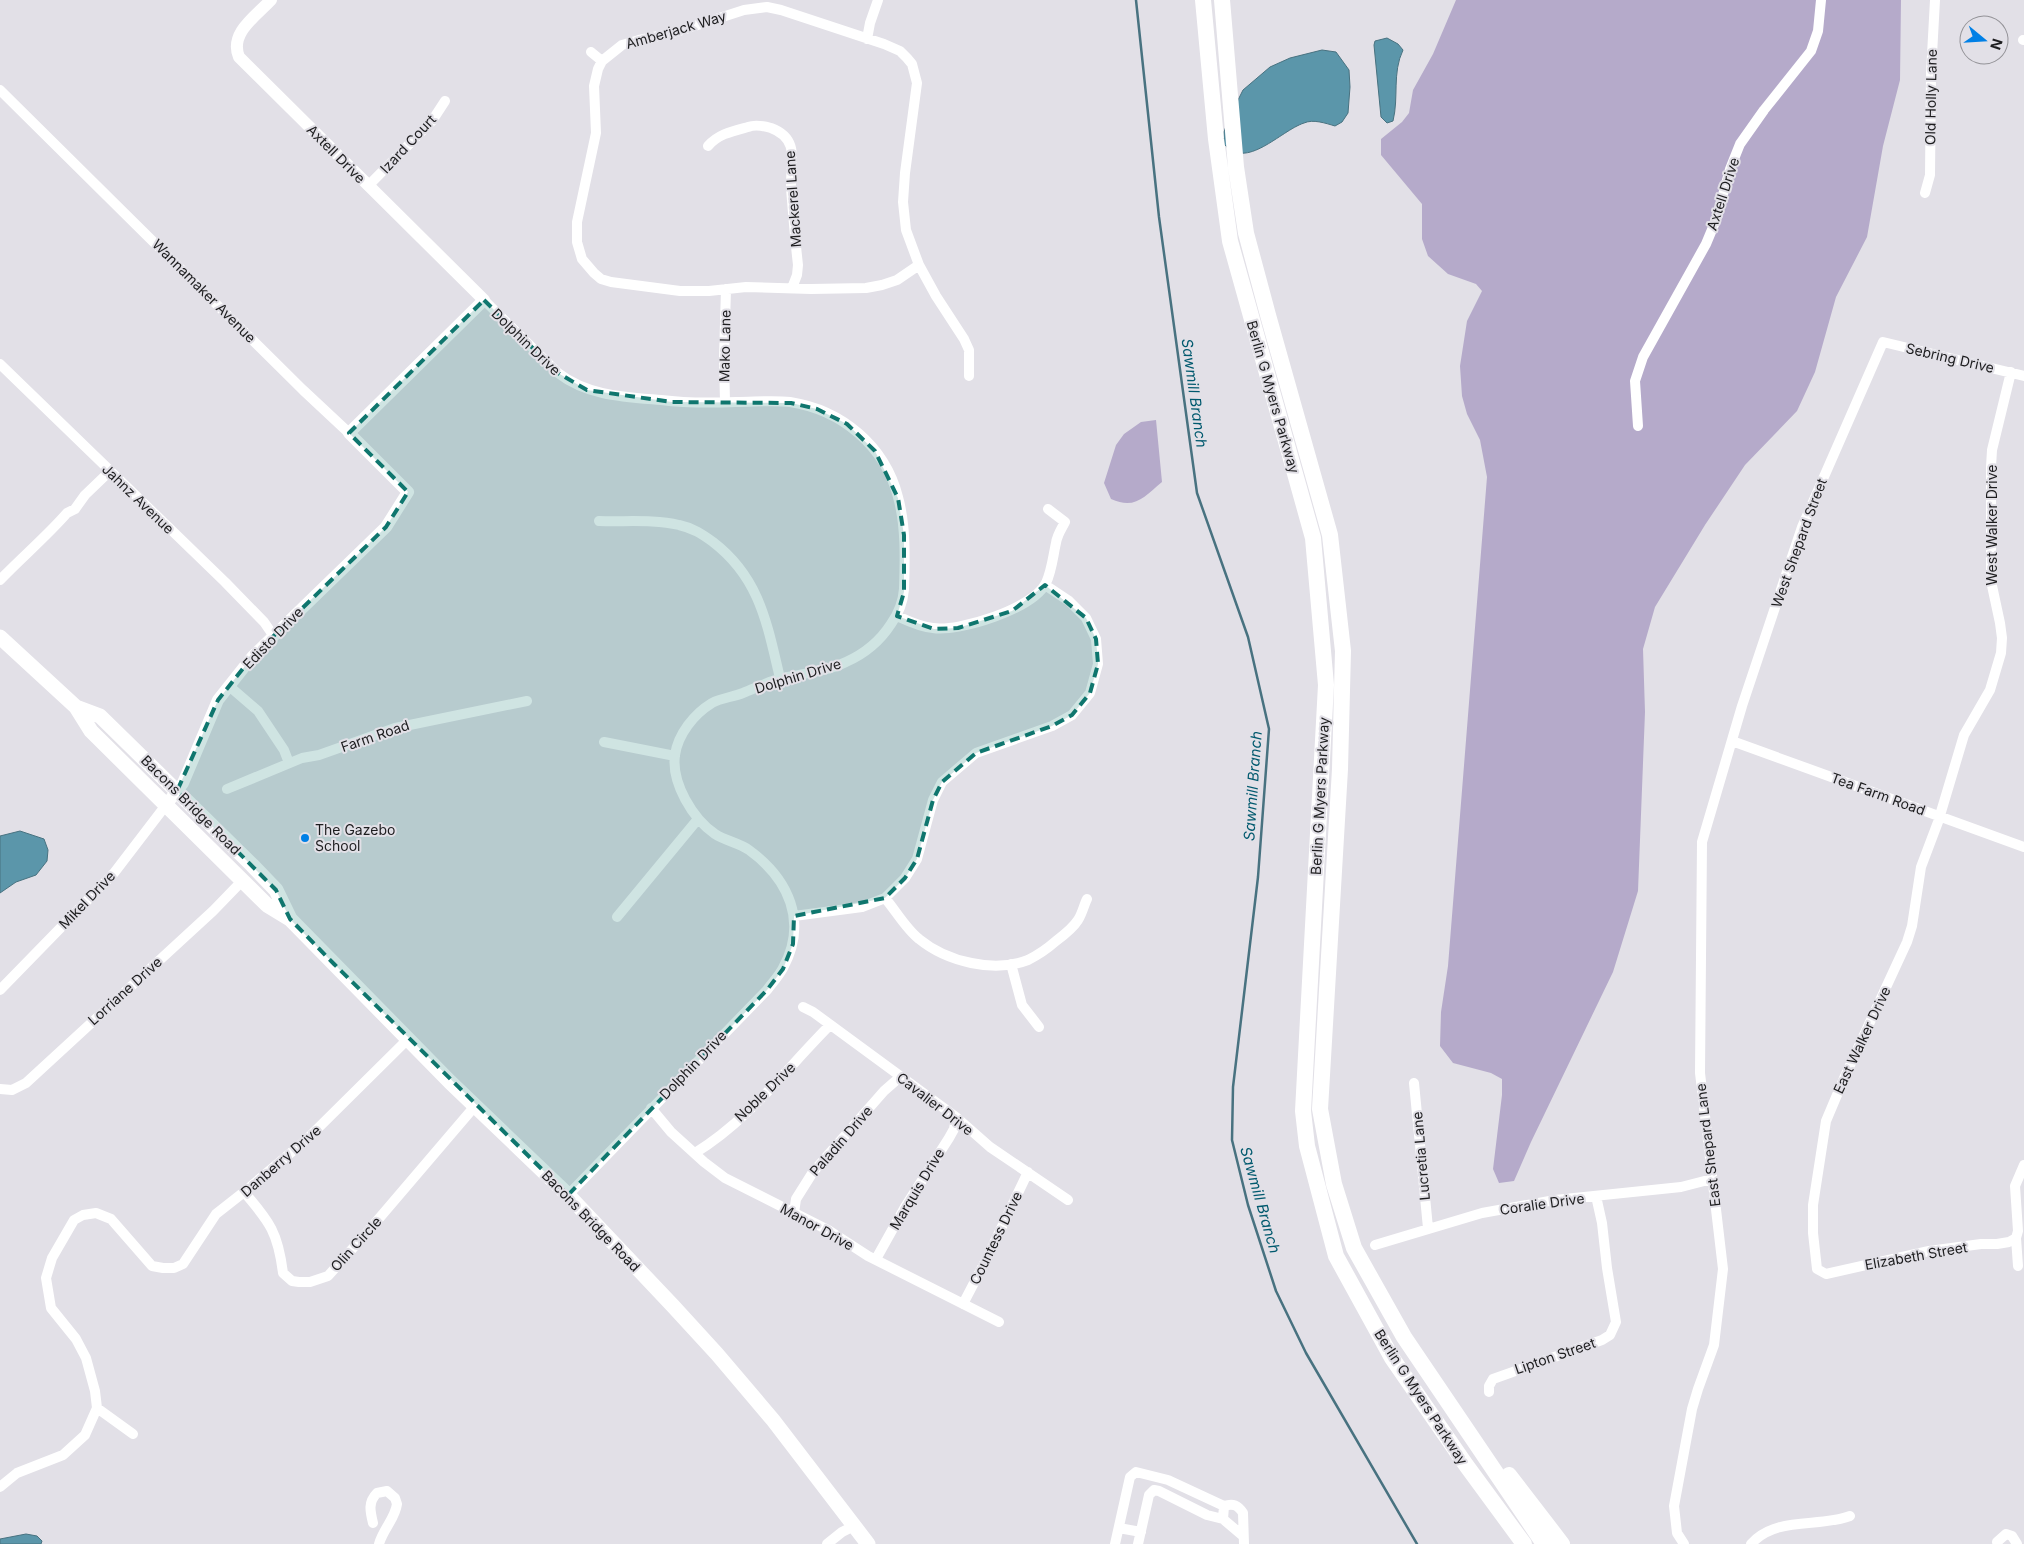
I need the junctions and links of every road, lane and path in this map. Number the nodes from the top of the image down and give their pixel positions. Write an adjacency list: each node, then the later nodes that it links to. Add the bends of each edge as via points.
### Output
1 (271, 0): 13 (street, Axtell Drive, via 241,31 236,45 239,57)
2 (878, 0): 7 (street)
3 (1203, 0): 68 (main road, Berlin G Myers Parkway, via 1216,139 1230,241 1313,538 1324,655 1326,685)
4 (1222, 0): 67 (main road, Berlin G Myers Parkway, via 1236,167 1246,233 1330,535 1343,651 1340,769)
5 (1821, 0): 25 (street, Axtell Drive, via 1812,51 1740,144 1709,236 1643,357 1635,381)
6 (1935, 0): 14 (street, Old Holly Lane, via 1930,174)
7 (867, 39): 9 (street, Amberjack Way, via 781,10 752,8 622,46); 15 (street, Amberjack Way, via 900,52 912,64 915,74 916,93 903,202 906,230)
8 (590, 52): 9 (street)
9 (602, 61): 17 (street, via 594,86 596,133 577,222 577,242 582,259 602,278 620,284 680,291)
10 (0, 90): 26 (street, Wannamaker Avenue)
11 (445, 101): 13 (street, Izard Court, via 432,121)
12 (708, 146): 16 (street, Mackerel Lane, via 714,138 758,125 780,132 789,143 793,158 791,187 798,265 798,275)
13 (368, 186): 18 (street, Axtell Drive)
14 (1925, 193)
15 (919, 265): 16 (street, via 902,277 866,288); 22 (street, Amberjack Way, via 969,350)
16 (792, 288): 17 (street)
17 (726, 289): 24 (street, Mako Lane)
18 (484, 300): 24 (street, Dolphin Drive, via 558,373 582,387 628,398); 26 (street)
19 (1881, 350): 21 (street, Sebring Drive, via 1883,342); 40 (street, West Shepard Street, via 1802,527)
20 (0, 364): 27 (street, Jahnz Avenue)
21 (2012, 372): 23 (street, Sebring Drive); 47 (street, West Walker Drive, via 1992,450 1991,467 1991,581 2000,623 2001,653 1990,690 1964,735)
22 (969, 376)
23 (2024, 376)
24 (725, 402): 33 (street, Dolphin Drive, via 782,402 808,406 840,420 865,439 886,470 902,515 904,592)
25 (1638, 426)
26 (349, 433): 28 (street, Wannamaker Avenue)
27 (109, 472): 31 (street); 34 (street, Jahnz Avenue, via 225,582)
28 (408, 492): 34 (street, Edisto Drive, via 386,528)
29 (1048, 510): 32 (street, via 1065,522 1056,540)
30 (599, 521): 36 (street, via 678,524 697,530 724,551 744,572 756,593)
31 (0, 580)
32 (1045, 585): 33 (street, via 1029,601 1012,611 958,628 934,629); 51 (street, via 1069,601 1086,618 1096,639 1098,664 1090,693 1072,715 1052,726 976,753 942,782 933,800 917,859)
33 (897, 616): 36 (street, Dolphin Drive, via 869,649 846,662)
34 (273, 635): 37 (street, Edisto Drive)
35 (0, 637): 39 (main road, Bacons Bridge Road)
36 (780, 678): 42 (street, Dolphin Drive, via 712,703 683,732)
37 (229, 686): 43 (street, via 258,710); 45 (street, Edisto Drive, via 218,700)
38 (527, 701): 43 (street, Farm Road, via 394,728)
39 (76, 706): 45 (main road, Bacons Bridge Road, via 100,716); 46 (main road, Bacons Bridge Road, via 91,731)
40 (1732, 741): 47 (street, Tea Farm Road); 73 (street, East Shepard Lane, via 1702,842 1700,1073)
41 (604, 742): 42 (street)
42 (675, 756): 48 (street, Dolphin Drive, via 678,779)
43 (289, 763): 44 (street, Farm Road)
44 (227, 789)
45 (177, 791): 46 (street, Edisto Drive); 55 (main road, Bacons Bridge Road, via 276,890)
46 (166, 805): 50 (main road, Bacons Bridge Road); 57 (street, Mikel Drive, via 114,873)
47 (1940, 816): 49 (street, Tea Farm Road); 85 (street, East Walker Drive, via 1921,867 1907,942 1826,1121 1813,1204 1812,1233)
48 (698, 819): 53 (street, Dolphin Drive, via 717,835 747,848 768,866 786,888); 54 (street)
49 (2024, 847)
50 (243, 880): 55 (main road, Bacons Bridge Road, via 267,906); 64 (street, Lorriane Drive, via 26,1082 12,1090)
51 (886, 898): 53 (street, via 862,907); 56 (street, via 918,938 938,952 963,961)
52 (1087, 899): 56 (street, via 1078,920 1063,936 1027,960)
53 (794, 916): 66 (street, Dolphin Drive, via 793,944 783,969 767,990)
54 (617, 917)
55 (290, 919): 61 (main road, Bacons Bridge Road)
56 (1011, 964): 60 (street, via 1022,1005)
57 (0, 990)
58 (803, 1007): 59 (street, Cavalier Drive)
59 (830, 1025): 62 (street, Cavalier Drive); 70 (street, Noble Drive, via 746,1112)
60 (1039, 1026)
61 (408, 1039): 65 (main road, Bacons Bridge Road); 74 (street, Danberry Drive, via 328,1120)
62 (900, 1077): 69 (street, Cavalier Drive); 78 (street, Paladin Drive, via 813,1172 796,1199)
63 (1414, 1083): 80 (street, Lucretia Lane)
64 (0, 1089)
65 (476, 1106): 74 (street, Olin Circle, via 328,1276 299,1282 283,1274 277,1239 266,1218); 75 (main road, Bacons Bridge Road)
66 (651, 1108): 70 (street, Manor Drive); 75 (street, Dolphin Drive)
67 (1320, 1109): 68 (main road); 88 (main road, Berlin G Myers Parkway, via 1334,1184 1354,1248 1404,1337)
68 (1303, 1111): 92 (main road, Berlin G Myers Parkway, via 1307,1146 1336,1256 1392,1358)
69 (956, 1117): 72 (street, Cavalier Drive, via 990,1147); 83 (street, Marquis Drive, via 949,1138)
70 (695, 1153): 78 (street, Manor Drive, via 725,1178)
71 (2024, 1165): 79 (street, via 2015,1186)
72 (1028, 1172): 77 (street, Cavalier Drive); 86 (street, Countess Drive)
73 (1712, 1179): 76 (street, Coralie Drive, via 1681,1187); 112 (street, East Shepard Lane, via 1723,1269 1714,1345 1692,1409 1674,1506 1676,1533)
74 (244, 1192): 90 (street, Danberry Drive, via 216,1214 183,1264 174,1268 152,1266 111,1218 96,1213 74,1220 52,1258 46,1278 51,1308 76,1339 86,1358)
75 (568, 1195): 98 (main road, Bacons Bridge Road, via 717,1354 800,1453)
76 (1596, 1196): 80 (street, Coralie Drive, via 1482,1213); 89 (street, Lipton Street, via 1616,1322 1610,1335 1493,1378)
77 (1068, 1200)
78 (794, 1213): 83 (street, Manor Drive)
79 (2021, 1220): 81 (street)
80 (1428, 1228): 82 (street, Coralie Drive)
81 (2016, 1238): 84 (street); 85 (street, Elizabeth Street, via 1998,1244 1929,1251 1832,1274)
82 (1375, 1245)
83 (876, 1259): 86 (street, Manor Drive)
84 (2018, 1266)
85 (1817, 1270)
86 (963, 1304): 87 (street, Manor Drive)
87 (999, 1322)
88 (1441, 1391): 110 (main road, Berlin G Myers Parkway); 111 (main road)
89 (1489, 1392)
90 (97, 1408): 91 (street); 93 (street, via 85,1435 64,1455 17,1473)
91 (133, 1434)
92 (1466, 1466): 108 (main road); 109 (main road, Berlin G Myers Parkway)
93 (0, 1487)
94 (1224, 1506): 96 (street); 99 (street, via 1168,1480 1136,1472 1130,1477); 101 (street, via 1236,1505 1243,1513)
95 (1850, 1516): 113 (street, via 1776,1528)
96 (1223, 1519): 100 (street, via 1154,1490 1149,1495); 101 (street)
97 (373, 1523): 103 (street, via 371,1501 376,1493 387,1491 397,1504)
98 (854, 1526): 104 (street); 105 (main road, Bacons Bridge Road)
99 (1119, 1528): 100 (street); 106 (street)
100 (1141, 1532): 107 (street)
101 (1244, 1540)
102 (1997, 1542): 114 (street, via 2006,1534 2012,1536)
103 (380, 1544)
104 (827, 1544)
105 (868, 1544)
106 (1115, 1544)
107 (1138, 1544)
108 (1512, 1544)
109 (1524, 1544)
110 (1544, 1544)
111 (1562, 1544)
112 (1684, 1544)
113 (1751, 1544)
114 (2017, 1544)

